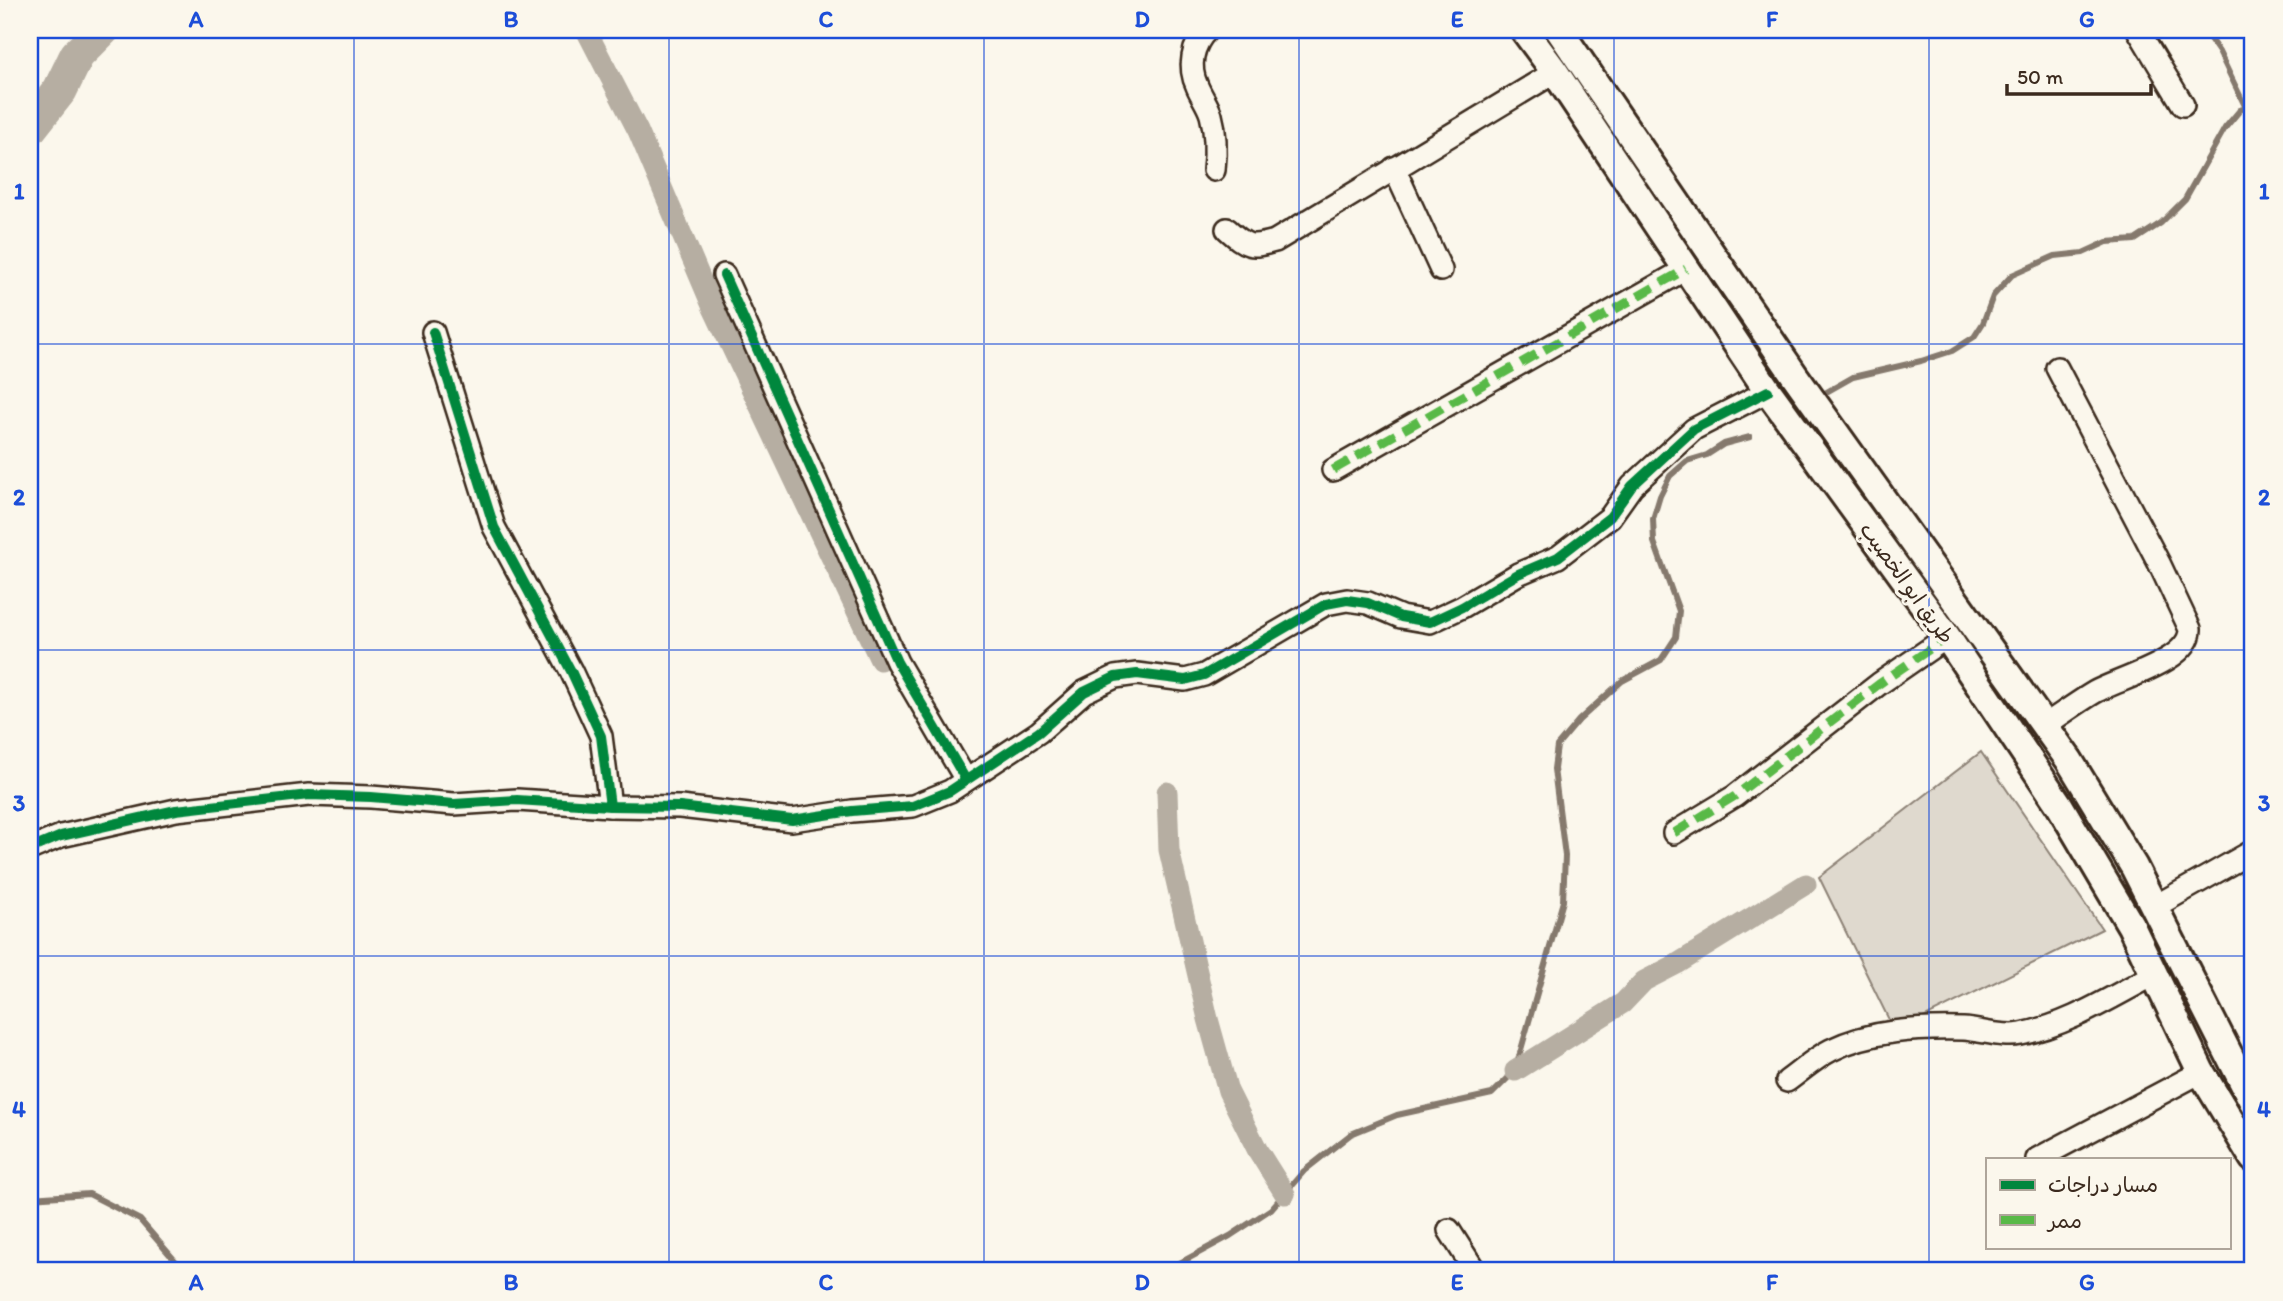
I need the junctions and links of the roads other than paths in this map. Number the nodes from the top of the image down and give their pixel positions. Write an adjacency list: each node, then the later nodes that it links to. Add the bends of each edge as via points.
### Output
1 (1207, 30): 8 (street, via 1191,58 1195,83 1211,113)
2 (1524, 30): 5 (main road, طريق ابو الخصيب)
3 (1559, 30): 18 (main road, طريق ابو الخصيب, via 1795,376)
4 (2138, 30): 6 (street)
5 (1555, 72): 7 (street); 11 (main road, طريق ابو الخصيب)
6 (2183, 105)
7 (1394, 168): 9 (street, via 1275,241 1253,247); 10 (street)
8 (1214, 170)
9 (1227, 229)
10 (1441, 270)
11 (1686, 270): 15 (main road, طريق ابو الخصيب); 16 (street)
12 (724, 275): 19 (street, via 898,662)
13 (433, 332): 21 (street, via 494,527 601,736)
14 (2057, 368): 18 (street, via 2159,563 2190,637 2162,662 2096,691)
15 (1768, 391): 17 (main road, طريق ابو الخصيب); 19 (street, via 1694,429 1632,486 1610,517 1558,557 1462,607 1430,622 1401,618 1368,603 1326,604 1205,675 1185,680 1137,674 1115,677 1084,692 1039,732)
16 (1333, 470)
17 (1947, 637): 22 (main road, طريق ابو الخصيب); 23 (street, via 1735,796)
18 (2045, 725): 20 (main road, طريق ابو الخصيب)
19 (966, 780): 21 (street, via 913,806 792,820 680,807)
20 (2087, 791): 22 (main road); 26 (main road, طريق ابو الخصيب)
21 (610, 806): 24 (street, via 517,800 454,804 309,795 176,810 61,836)
22 (2060, 806): 27 (main road, طريق ابو الخصيب, via 2131,926)
23 (1674, 833)
24 (30, 849)
25 (2253, 850): 26 (street)
26 (2154, 907): 30 (main road, طريق ابو الخصيب)
27 (2154, 975): 28 (main road, طريق ابو الخصيب); 29 (street, via 2069,1019 2020,1035 1932,1028 1861,1038 1829,1051)
28 (2201, 1072): 31 (main road, طريق ابو الخصيب); 32 (street)
29 (1787, 1081)
30 (2253, 1102)
31 (2253, 1157)
32 (2039, 1158)
33 (1449, 1230): 34 (street)
34 (1475, 1271)

